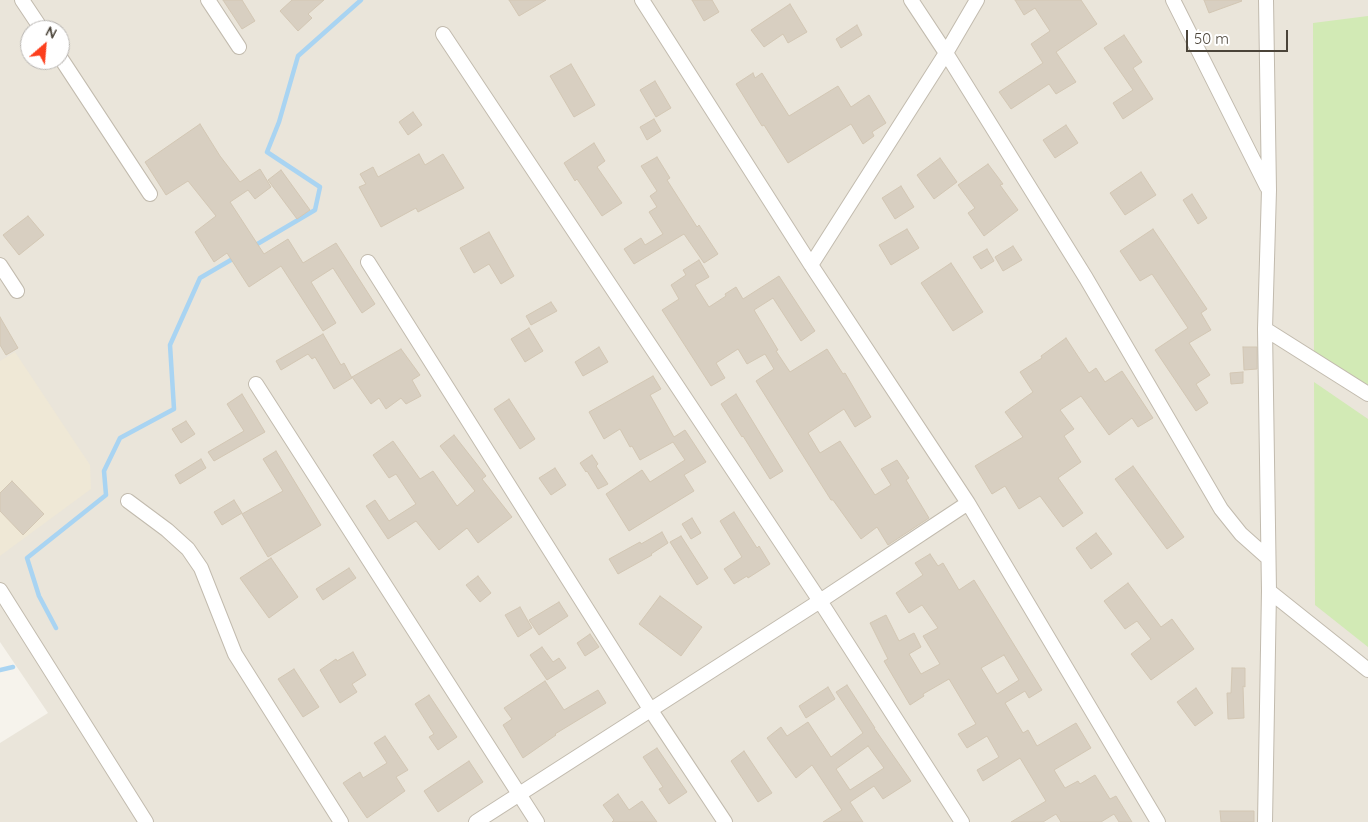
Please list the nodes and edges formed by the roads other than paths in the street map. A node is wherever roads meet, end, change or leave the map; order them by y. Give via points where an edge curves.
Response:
1 (22, 0) edge
2 (208, 0) edge
3 (642, 0) edge
4 (911, 0) edge
5 (977, 0) edge
6 (1173, 0) edge
7 (1266, 0) edge
8 (35, 20) edge
9 (443, 34) dead end
10 (239, 47) dead end
11 (946, 52) junction
12 (68, 70) edge
13 (1269, 190) junction
14 (150, 194) dead end
15 (368, 262) dead end
16 (0, 265) edge
17 (811, 265) junction
18 (17, 291) dead end
19 (1265, 329) junction
20 (256, 384) dead end
21 (1368, 394) edge
22 (128, 501) dead end
23 (968, 503) junction
24 (1268, 558) junction
25 (0, 590) edge
26 (1269, 591) junction
27 (820, 601) junction
28 (1368, 670) edge
29 (650, 709) junction
30 (520, 794) junction
31 (146, 822) edge
32 (341, 822) edge
33 (476, 822) edge
34 (537, 822) edge
35 (725, 822) edge
36 (962, 822) edge
37 (1158, 822) edge
38 (1266, 822) edge

1 - 8 street
2 - 10 street
3 - 17 street
4 - 11 street
5 - 11 street
6 - 13 street
7 - 13 street
9 - 27 street
11 - 17 street
11 - 24 street via 1086,278 1221,509 1241,534
12 - 14 street
13 - 19 street
15 - 29 street
16 - 18 street
17 - 23 street
19 - 21 street
19 - 24 street
20 - 30 street
22 - 32 street via 188,548 201,568 235,654
23 - 27 street
23 - 37 street
24 - 26 street
25 - 31 street
26 - 28 street
26 - 38 street
27 - 29 street
27 - 36 street
29 - 30 street
29 - 35 street
30 - 33 street
30 - 34 street

